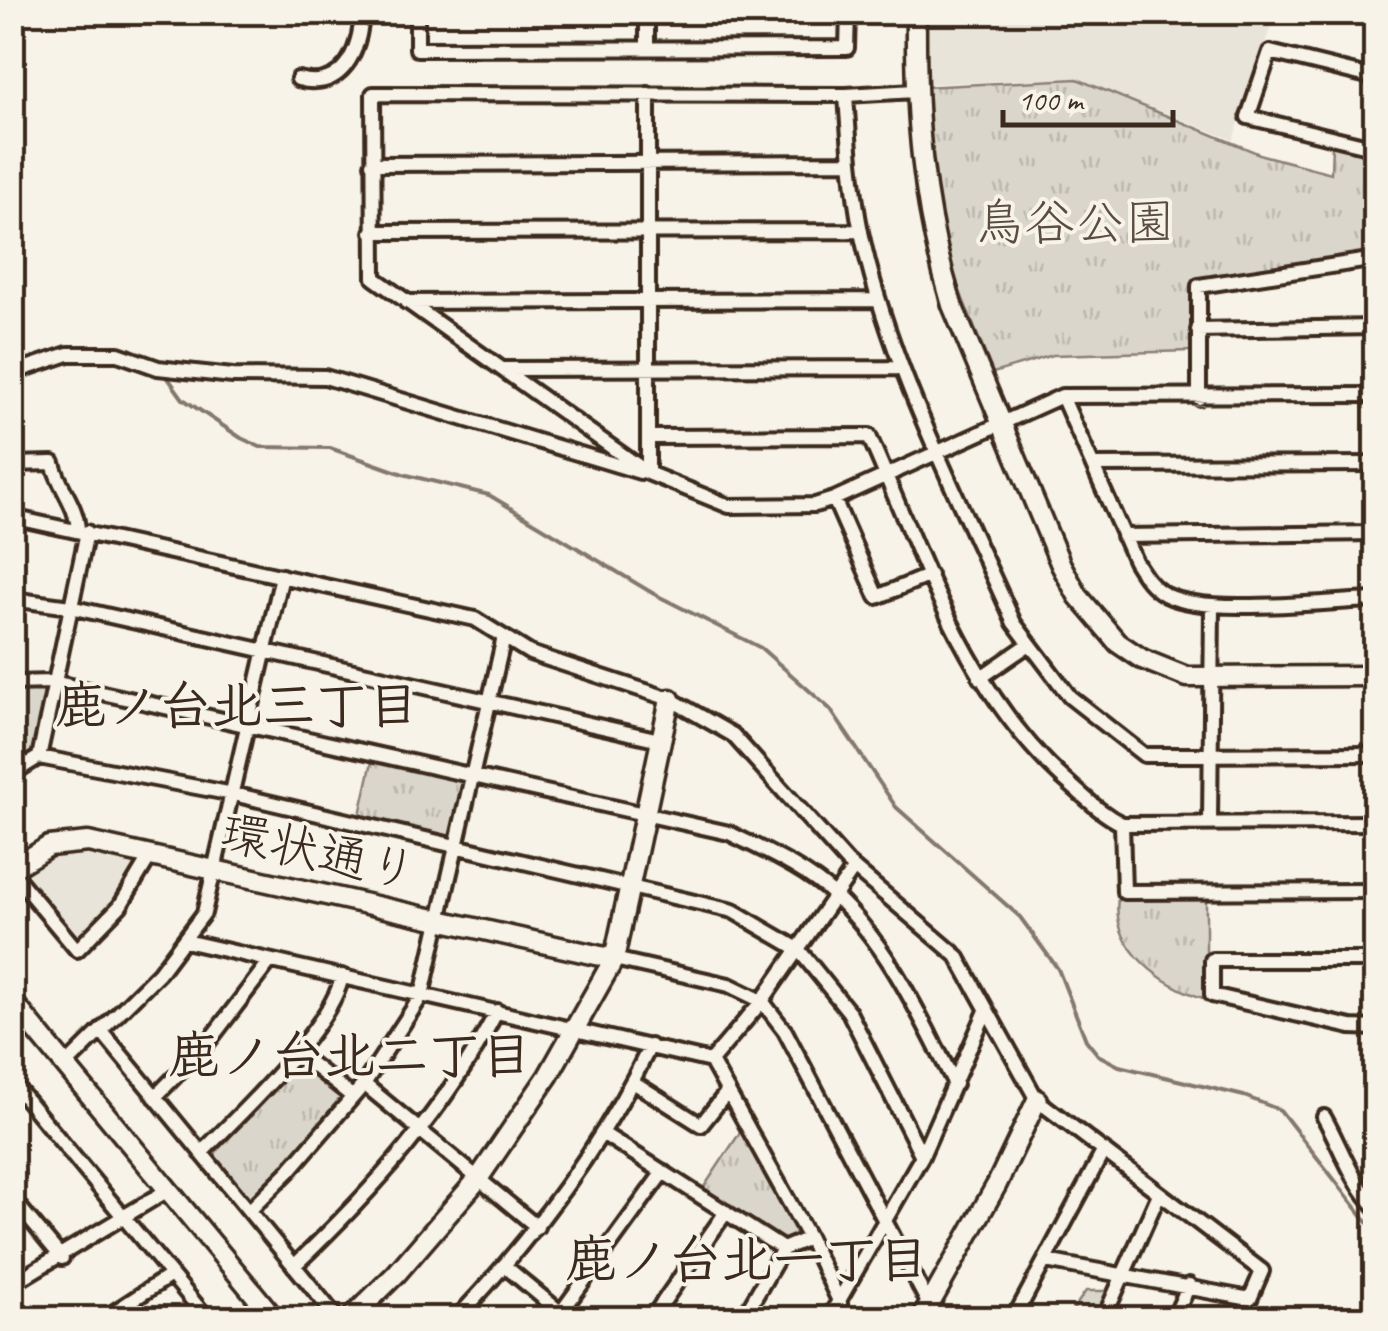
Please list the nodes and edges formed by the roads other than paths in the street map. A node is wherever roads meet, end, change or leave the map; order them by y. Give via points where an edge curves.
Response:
1 (362, 12) edge
2 (417, 12) edge
3 (647, 12) edge
4 (848, 12) edge
5 (916, 12) edge
6 (647, 47) junction
7 (1376, 78) edge
8 (298, 79) dead end
9 (916, 91) junction
10 (648, 94) junction
11 (846, 95) junction
12 (1376, 148) edge
13 (851, 162) junction
14 (648, 163) junction
15 (372, 164) junction
16 (861, 231) junction
17 (372, 232) junction
18 (647, 232) junction
19 (1375, 258) edge
20 (1376, 296) edge
21 (648, 300) junction
22 (879, 300) junction
23 (404, 302) junction
24 (1376, 327) edge
25 (1198, 330) junction
26 (649, 368) junction
27 (902, 368) junction
28 (500, 369) junction
29 (12, 373) edge
30 (1376, 395) edge
31 (1062, 396) junction
32 (1199, 398) junction
33 (1002, 424) junction
34 (649, 437) junction
35 (939, 452) junction
36 (12, 464) edge
37 (1376, 464) edge
38 (1094, 465) junction
39 (648, 473) junction
40 (886, 474) junction
41 (834, 499) junction
42 (12, 517) edge
43 (82, 531) junction
44 (1376, 533) edge
45 (1123, 536) junction
46 (930, 575) junction
47 (282, 576) junction
48 (12, 599) edge
49 (1376, 600) edge
50 (1212, 605) junction
51 (70, 607) junction
52 (504, 637) junction
53 (1028, 645) junction
54 (266, 650) junction
55 (1376, 676) edge
56 (980, 678) junction
57 (1209, 679) junction
58 (54, 682) junction
59 (12, 683) edge
60 (670, 699) junction
61 (488, 702) junction
62 (249, 724) junction
63 (660, 740) junction
64 (1376, 754) edge
65 (1210, 755) junction
66 (39, 757) junction
67 (12, 774) edge
68 (472, 774) junction
69 (233, 794) junction
70 (644, 811) junction
71 (1210, 823) junction
72 (1376, 823) edge
73 (1122, 824) junction
74 (456, 846) junction
75 (150, 856) junction
76 (854, 868) junction
77 (12, 871) edge
78 (216, 872) junction
79 (627, 886) junction
80 (1376, 891) edge
81 (834, 895) junction
82 (439, 919) junction
83 (185, 941) junction
84 (798, 949) junction
85 (614, 959) junction
86 (1376, 960) edge
87 (270, 961) junction
88 (342, 976) junction
89 (422, 995) junction
90 (12, 1001) edge
91 (762, 1001) junction
92 (497, 1011) junction
93 (986, 1011) junction
94 (574, 1028) junction
95 (1376, 1028) edge
96 (103, 1033) junction
97 (650, 1046) junction
98 (296, 1051) junction
99 (711, 1062) junction
100 (66, 1066) junction
101 (12, 1082) edge
102 (633, 1082) junction
103 (364, 1084) junction
104 (954, 1084) junction
105 (728, 1092) junction
106 (353, 1096) junction
107 (155, 1097) junction
108 (1037, 1100) junction
109 (1324, 1117) dead end
110 (420, 1131) junction
111 (602, 1133) junction
112 (1104, 1150) junction
113 (201, 1153) junction
114 (922, 1156) junction
115 (663, 1172) junction
116 (478, 1179) junction
117 (168, 1190) junction
118 (1159, 1194) junction
119 (12, 1198) edge
120 (1376, 1207) edge
121 (249, 1210) junction
122 (726, 1212) junction
123 (125, 1218) junction
124 (886, 1226) junction
125 (537, 1227) junction
126 (809, 1238) junction
127 (784, 1250) junction
128 (62, 1258) junction
129 (1046, 1261) junction
130 (294, 1266) junction
131 (506, 1268) junction
132 (1122, 1273) junction
133 (172, 1275) junction
134 (12, 1284) edge
135 (1189, 1285) junction
136 (840, 1303) junction
137 (929, 1314) edge
138 (562, 1317) edge
139 (105, 1318) edge
140 (207, 1318) edge
141 (274, 1318) edge
142 (338, 1318) edge
143 (351, 1318) edge
144 (457, 1318) edge
145 (652, 1318) edge
146 (743, 1318) edge
147 (829, 1318) edge
148 (1014, 1318) edge
149 (1104, 1318) edge
150 (1174, 1318) edge

1 - 8 street via 361,33 342,74 327,82
2 - 6 street via 417,48
3 - 6 street
4 - 6 street via 847,48
5 - 9 street
7 - 12 street via 1270,52 1248,117
9 - 11 street
9 - 33 street via 917,141 938,258
10 - 11 street
10 - 14 street
10 - 15 street via 372,94
11 - 13 street
13 - 14 street
13 - 16 street
14 - 15 street
14 - 18 street
15 - 17 street
16 - 18 street
16 - 22 street
17 - 18 street
17 - 23 street via 374,278
18 - 21 street
19 - 20 street
19 - 25 street via 1198,286
21 - 22 street
21 - 23 street
21 - 26 street
22 - 27 street
23 - 28 street
24 - 25 street
25 - 32 street
26 - 27 street
26 - 28 street
26 - 34 street
27 - 35 street
28 - 39 street
29 - 39 street via 68,354 118,354 158,368 325,377
30 - 32 street
31 - 32 street
31 - 33 street
31 - 38 street
33 - 35 street
33 - 57 street via 1061,565 1100,625 1142,659
34 - 39 street
34 - 40 street via 869,436
35 - 40 street
35 - 53 street
36 - 43 street via 54,463 58,486
37 - 38 street
38 - 45 street
39 - 41 street via 729,506
40 - 41 street
40 - 46 street
41 - 46 street via 877,597
42 - 43 street
43 - 47 street
43 - 51 street
44 - 45 street
45 - 50 street via 1148,583 1168,596
46 - 56 street
47 - 52 street via 474,619
47 - 54 street
48 - 51 street
49 - 50 street
50 - 57 street
51 - 54 street
51 - 58 street
52 - 60 street via 530,653
52 - 61 street
53 - 56 street
53 - 65 street via 1070,696 1138,752
54 - 61 street
54 - 62 street
55 - 57 street
56 - 73 street via 1057,774
57 - 65 street
58 - 59 street
58 - 62 street
58 - 66 street
60 - 63 street
60 - 76 street via 732,735
61 - 63 street
61 - 68 street
62 - 68 street
62 - 69 street
63 - 70 street
64 - 65 street
65 - 71 street
66 - 67 street
66 - 69 street
68 - 70 street
68 - 74 street
69 - 74 street
69 - 78 street
70 - 79 street
70 - 81 street via 729,833
71 - 72 street
71 - 73 street
73 - 80 street via 1124,892
74 - 79 street
74 - 82 street
75 - 77 street, 環状通り via 68,842 30,855
75 - 77 street via 120,906 77,950
75 - 78 street, 環状通り
76 - 81 street
76 - 93 street via 957,956
78 - 82 street, 環状通り
78 - 83 street via 204,913
79 - 84 street via 733,911
79 - 85 street
81 - 84 street
81 - 104 street via 886,955
82 - 85 street, 環状通り
82 - 89 street
83 - 87 street
83 - 96 street
84 - 91 street
84 - 114 street via 849,1012
85 - 91 street via 729,985
85 - 94 street
86 - 95 street via 1212,960 1212,995 1350,1028
87 - 88 street
87 - 107 street via 217,1032
88 - 89 street
88 - 98 street via 339,992
89 - 92 street
89 - 103 street
90 - 100 street
91 - 99 street
91 - 124 street via 786,1031
92 - 94 street
92 - 110 street
93 - 104 street
93 - 108 street
94 - 97 street
94 - 116 street
96 - 100 street
96 - 107 street
97 - 99 street
97 - 102 street
98 - 106 street
98 - 113 street
99 - 105 street
100 - 117 street
101 - 123 street
102 - 105 street via 701,1125
102 - 111 street
103 - 106 street
103 - 110 street
104 - 114 street
105 - 126 street
106 - 121 street
107 - 113 street
108 - 112 street
108 - 137 street
109 - 120 street via 1356,1184
110 - 116 street
110 - 130 street via 360,1203
111 - 115 street
111 - 125 street
112 - 118 street
112 - 129 street
113 - 121 street
114 - 124 street
115 - 122 street
115 - 138 street
116 - 125 street
116 - 143 street
117 - 123 street
117 - 141 street
118 - 132 street
118 - 135 street via 1262,1271 1250,1299
119 - 128 street
121 - 130 street
122 - 127 street
122 - 145 street
123 - 128 street
123 - 133 street
124 - 136 street
124 - 137 street
125 - 131 street
126 - 127 street
126 - 136 street
127 - 146 street
128 - 134 street
129 - 132 street
129 - 148 street
130 - 142 street
131 - 138 street
131 - 144 street
132 - 135 street
132 - 149 street
133 - 139 street
133 - 140 street
135 - 150 street
136 - 147 street

